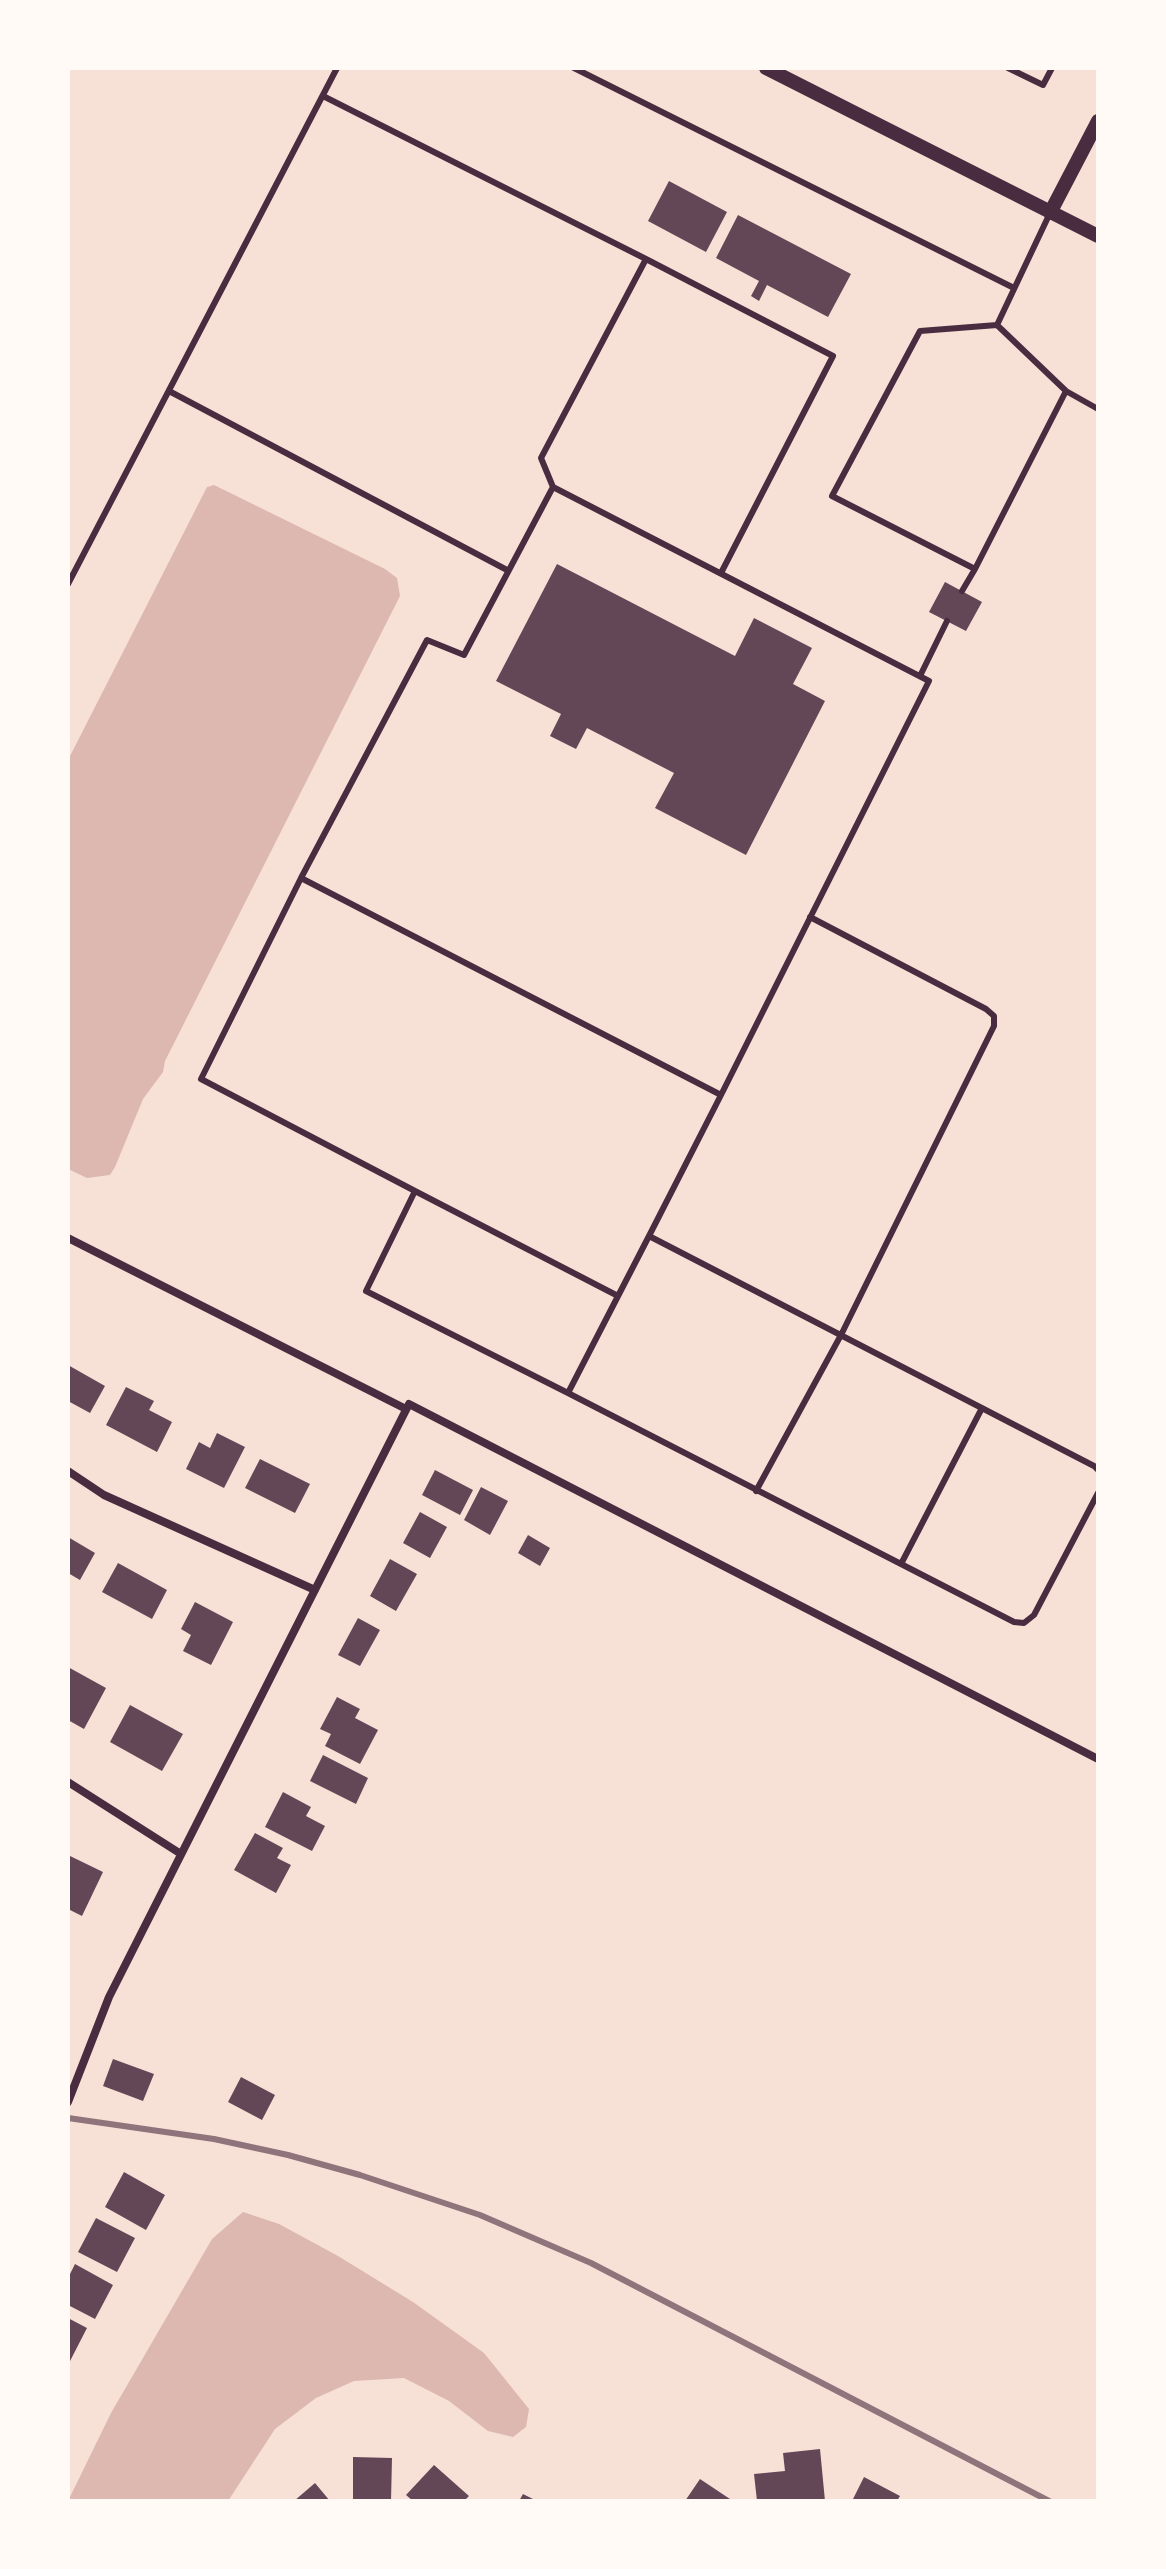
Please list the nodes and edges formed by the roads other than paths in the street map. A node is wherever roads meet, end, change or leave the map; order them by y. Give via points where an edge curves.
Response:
1 (337, 68) edge
2 (574, 68) edge
3 (766, 68) edge
4 (1008, 68) edge
5 (1052, 68) edge
6 (323, 96) junction
7 (1098, 121) edge
8 (1050, 213) junction
9 (1098, 236) edge
10 (646, 259) junction
11 (1014, 288) junction
12 (997, 325) junction
13 (169, 391) junction
14 (1066, 391) junction
15 (1098, 409) edge
16 (553, 487) junction
17 (975, 569) junction
18 (507, 570) junction
19 (721, 573) junction
20 (68, 584) edge
21 (962, 591) dead end
22 (947, 621) dead end
23 (920, 676) junction
24 (301, 878) junction
25 (810, 917) junction
26 (721, 1095) junction
27 (415, 1191) junction
28 (649, 1236) junction
29 (68, 1238) edge
30 (618, 1296) junction
31 (841, 1335) junction
32 (568, 1393) junction
33 (408, 1407) junction
34 (982, 1408) junction
35 (1098, 1470) edge
36 (68, 1471) edge
37 (756, 1491) junction
38 (1098, 1493) edge
39 (901, 1564) junction
40 (315, 1590) junction
41 (1098, 1759) edge
42 (68, 1782) edge
43 (181, 1854) junction
44 (68, 2102) edge

1 - 6 lane
2 - 11 lane
3 - 8 street
4 - 5 lane via 1043,85
6 - 10 lane
6 - 13 lane
7 - 8 street
8 - 9 street
8 - 11 lane
10 - 16 lane via 541,458
10 - 19 lane via 833,356
11 - 12 lane
12 - 14 lane
12 - 17 lane via 920,331 832,496
13 - 18 lane
13 - 20 lane
14 - 15 lane
14 - 17 lane
16 - 18 lane
16 - 19 lane
17 - 21 lane
18 - 24 lane via 464,655 427,640
19 - 23 lane
22 - 23 lane
23 - 25 lane via 929,681
24 - 26 lane
24 - 27 lane via 201,1079
25 - 26 lane
25 - 31 lane via 994,1016 994,1026
26 - 28 lane
27 - 30 lane
27 - 32 lane via 366,1291
28 - 30 lane
28 - 31 lane
29 - 33 street
30 - 32 lane
31 - 34 lane
31 - 37 lane
32 - 37 lane
33 - 40 street
33 - 41 street
34 - 35 lane
34 - 39 lane
36 - 40 street via 104,1495
37 - 39 lane
38 - 39 lane via 1034,1615 1024,1623
40 - 43 street
42 - 43 street
43 - 44 street via 109,1997

